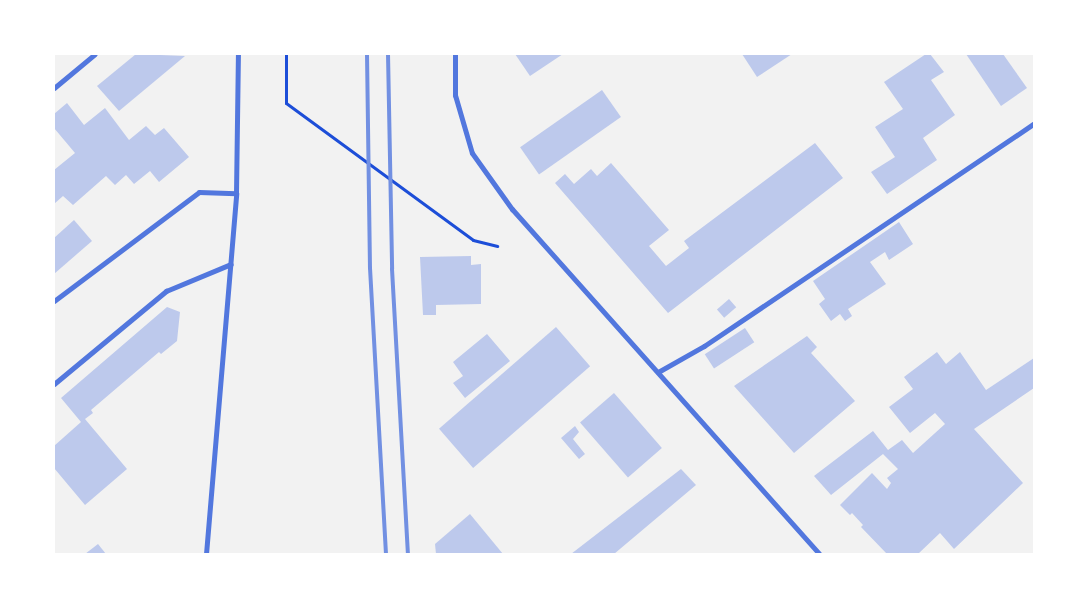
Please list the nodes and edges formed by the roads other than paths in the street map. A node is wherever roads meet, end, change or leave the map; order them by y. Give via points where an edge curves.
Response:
1 (95, 54) edge
2 (238, 54) edge
3 (455, 54) edge
4 (54, 88) edge
5 (1034, 123) edge
6 (236, 193) junction
7 (231, 264) junction
8 (54, 302) edge
9 (658, 372) junction
10 (54, 384) edge
11 (206, 554) edge
12 (819, 554) edge

1 - 4 street
2 - 6 street
3 - 9 street via 454,95 472,152 512,209
5 - 9 street via 704,346
6 - 7 street
6 - 8 street via 198,192
7 - 10 street via 166,292
7 - 11 street
9 - 12 street

